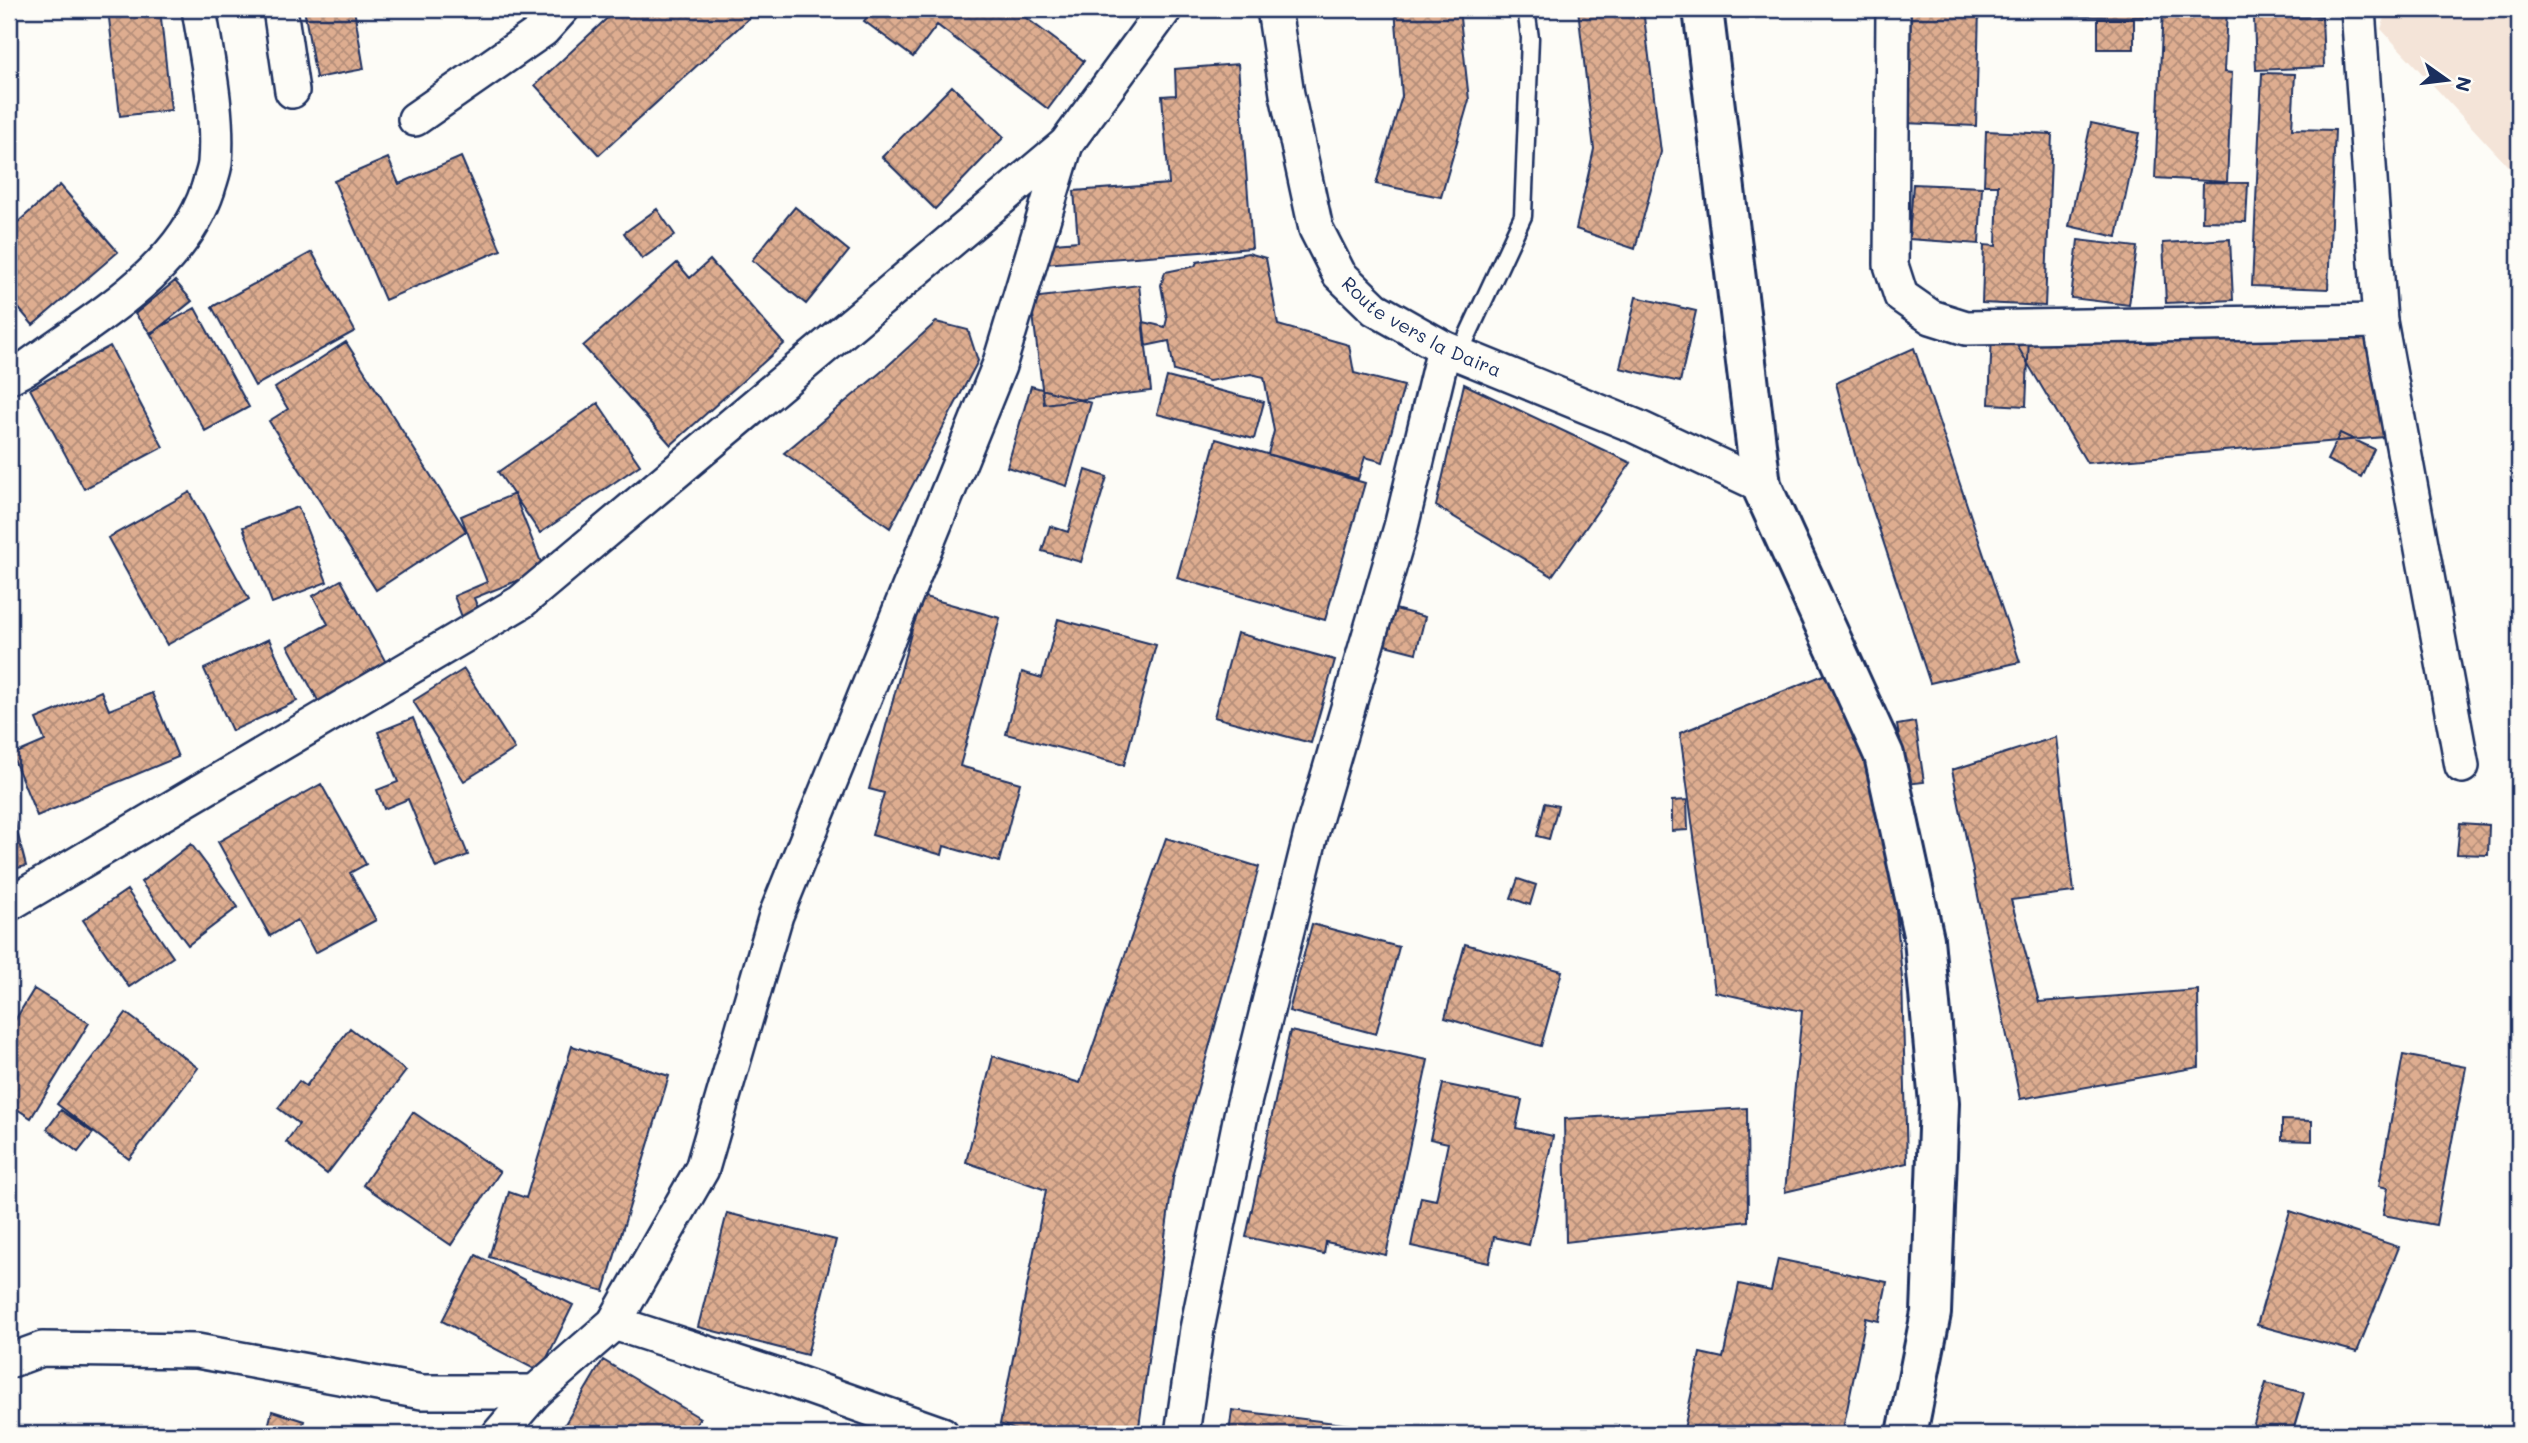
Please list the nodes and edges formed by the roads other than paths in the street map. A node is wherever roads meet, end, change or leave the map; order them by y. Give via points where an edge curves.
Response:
1 (199, 9) edge
2 (280, 9) edge
3 (1166, 9) edge
4 (1273, 9) edge
5 (1526, 9) edge
6 (1703, 9) edge
7 (1893, 9) edge
8 (2358, 9) edge
9 (550, 16) edge
10 (292, 91) dead end
11 (415, 119) dead end
12 (1066, 144) junction
13 (2380, 321) junction
14 (1452, 351) junction
15 (9, 377) edge
16 (1761, 485) junction
17 (2462, 766) dead end
18 (9, 904) edge
19 (614, 1323) junction
20 (9, 1361) edge
21 (535, 1392) junction
22 (499, 1434) edge
23 (942, 1434) edge
24 (1182, 1434) edge
25 (1907, 1434) edge

1 - 15 street via 216,124 215,166 203,205 184,238 142,283
2 - 10 street
3 - 12 street
4 - 14 street, Route vers la Daira via 1316,229 1339,274 1375,309
5 - 14 lane via 1530,37 1523,216
6 - 16 street
7 - 13 street via 1891,265 1901,296 1931,317 1966,328
8 - 13 street
9 - 11 street
12 - 18 street via 521,602
12 - 19 street via 999,366 776,915 702,1168
13 - 17 street
14 - 16 street, Route vers la Daira via 1635,426
14 - 24 street via 1311,834 1241,1115 1197,1329
16 - 25 street via 1884,755 1924,939 1939,1103 1931,1313
19 - 21 street
19 - 23 street
20 - 21 street via 42,1349 197,1351 422,1392
21 - 22 street

